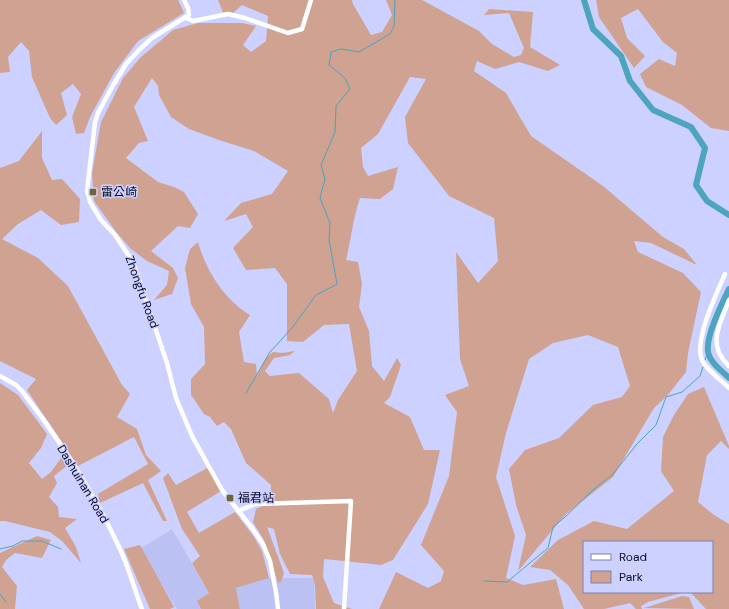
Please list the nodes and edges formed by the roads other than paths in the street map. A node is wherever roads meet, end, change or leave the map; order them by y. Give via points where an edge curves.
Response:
1 (184, 0) edge
2 (311, 0) edge
3 (186, 18) junction
4 (727, 274) edge
5 (729, 300) edge
6 (729, 366) edge
7 (0, 376) edge
8 (729, 388) edge
9 (238, 511) junction
10 (142, 609) edge
11 (278, 609) edge
12 (344, 609) edge

1 - 3 street via 189,12
2 - 3 street via 302,29 288,33 228,14 193,21
3 - 9 street, Zhongfu Road via 152,38 140,49 126,64 112,87 95,122 87,190 90,202 101,220 115,235 133,262 176,398 192,436 222,490
4 - 8 street via 704,329 700,353 707,367
5 - 6 street via 716,342 721,359
7 - 10 street, Dashuinan Road via 22,391 62,446 121,551
9 - 11 street, Zhongfu Road via 263,544 270,562
9 - 12 street via 255,504 351,501

